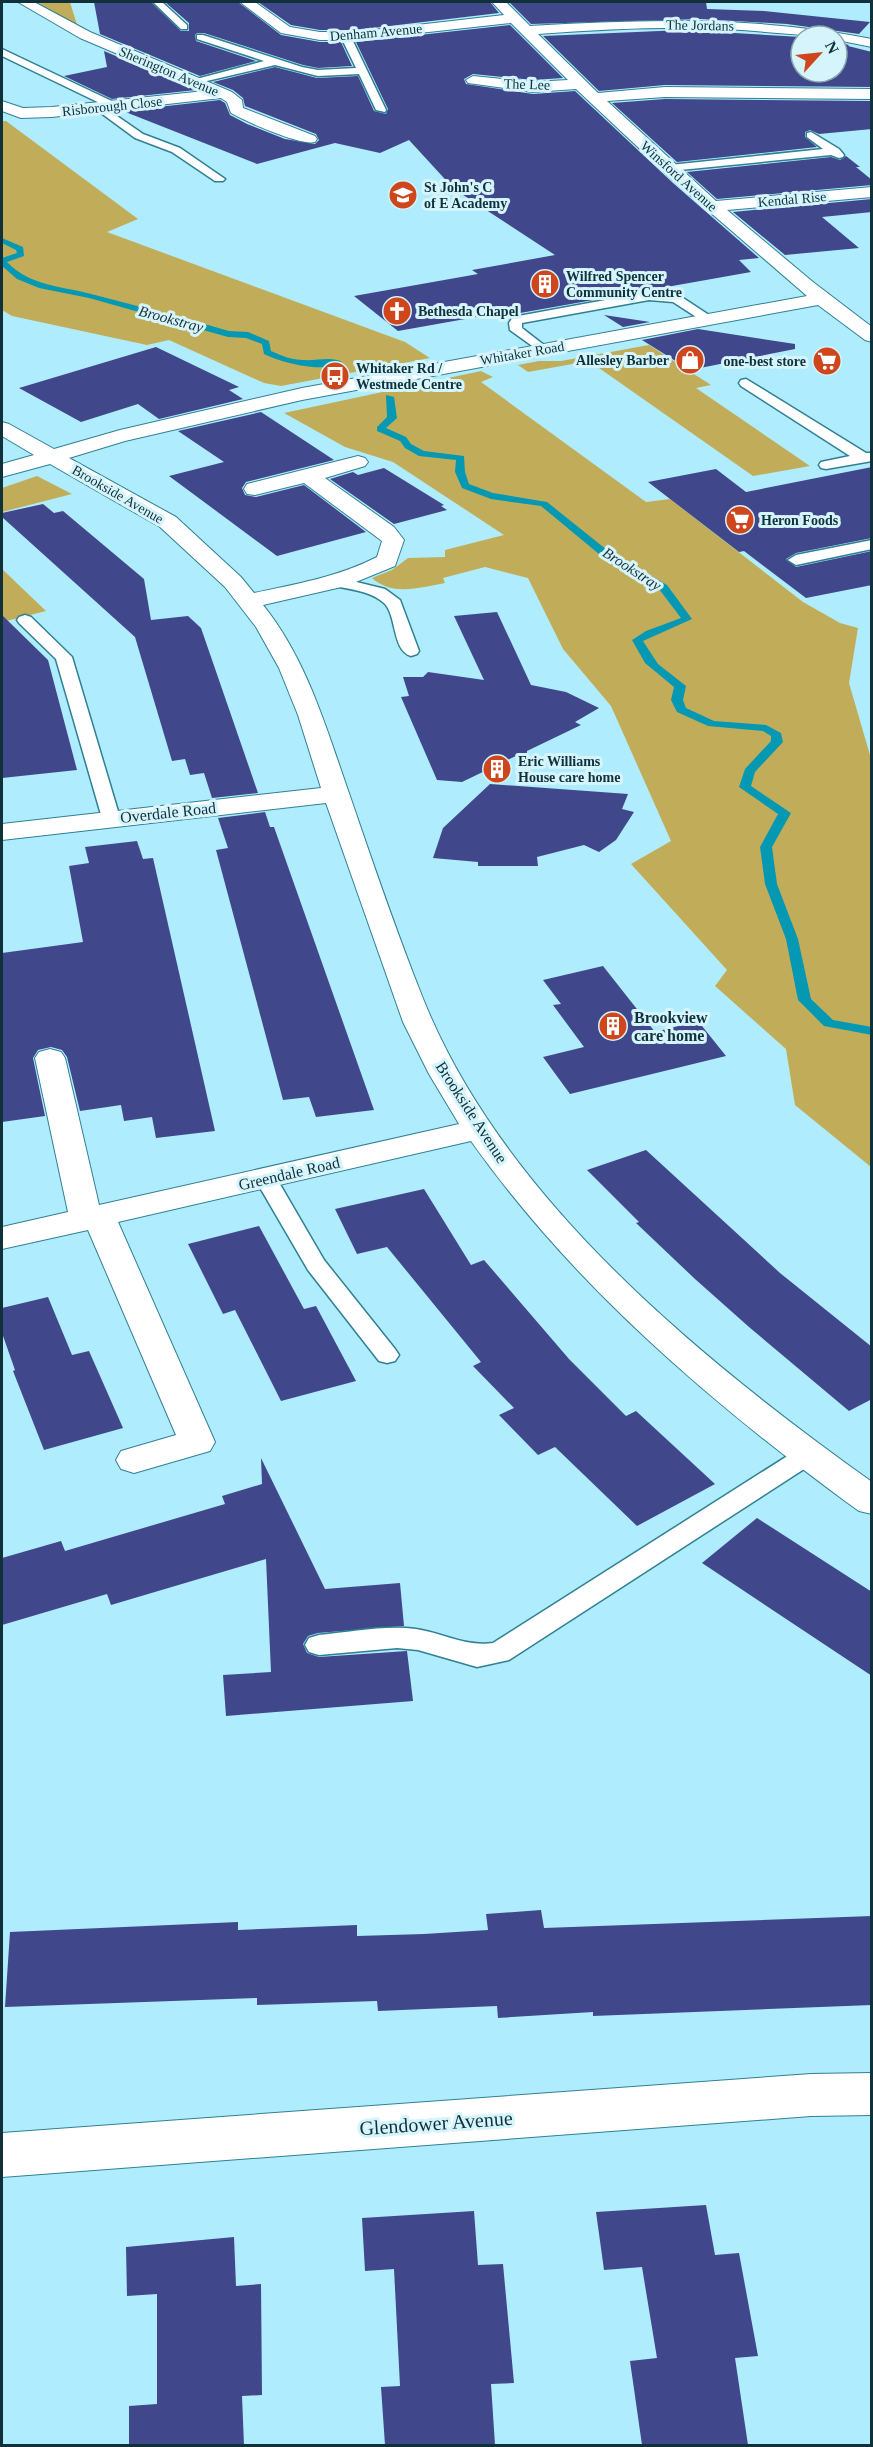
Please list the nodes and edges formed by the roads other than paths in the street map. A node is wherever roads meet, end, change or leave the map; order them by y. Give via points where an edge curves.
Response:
1 (25, 2) edge
2 (157, 2) edge
3 (248, 2) edge
4 (499, 2) edge
5 (515, 18) junction
6 (184, 27) dead end
7 (528, 30) junction
8 (200, 37) dead end
9 (346, 37) junction
10 (872, 43) edge
11 (2, 52) edge
12 (274, 62) junction
13 (362, 71) junction
14 (473, 80) dead end
15 (194, 81) junction
16 (580, 84) junction
17 (223, 93) junction
18 (872, 94) edge
19 (594, 98) junction
20 (108, 107) junction
21 (4, 110) edge
22 (381, 110) dead end
23 (292, 133) junction
24 (811, 135) dead end
25 (272, 139) dead end
26 (309, 139) dead end
27 (670, 168) junction
28 (219, 179) dead end
29 (872, 192) edge
30 (712, 206) junction
31 (820, 298) junction
32 (709, 319) junction
33 (872, 336) edge
34 (543, 349) junction
35 (746, 383) dead end
36 (2, 428) edge
37 (51, 456) junction
38 (867, 458) edge
39 (358, 462) dead end
40 (826, 465) dead end
41 (2, 471) edge
42 (308, 476) junction
43 (255, 489) dead end
44 (872, 544) edge
45 (796, 560) dead end
46 (332, 581) junction
47 (248, 601) junction
48 (25, 620) dead end
49 (411, 651) dead end
50 (336, 794) junction
51 (111, 818) junction
52 (2, 832) edge
53 (50, 1058) dead end
54 (479, 1129) junction
55 (266, 1179) junction
56 (92, 1218) junction
57 (2, 1239) edge
58 (387, 1354) dead end
59 (809, 1454) junction
60 (134, 1460) dead end
61 (872, 1501) edge
62 (319, 1645) dead end
63 (872, 2094) edge
64 (2, 2155) edge

1 - 15 street, Sherington Avenue via 74,30
2 - 6 lane
3 - 9 street, Denham Avenue via 286,30
4 - 5 street, Winsford Avenue
5 - 7 street, Winsford Avenue
5 - 9 street, Denham Avenue
7 - 10 street, The Jordans via 731,25 816,31
7 - 16 street, Winsford Avenue
8 - 12 lane
9 - 13 lane
11 - 20 lane
12 - 13 lane via 318,73
12 - 15 lane
13 - 22 lane
14 - 16 street, The Lee via 533,87
15 - 17 street, Sherington Avenue
16 - 19 street, Winsford Avenue
17 - 20 street, Risborough Close
17 - 23 street, Sherington Avenue via 234,100 241,113
18 - 19 street via 665,92
19 - 27 street, Winsford Avenue
20 - 21 street, Risborough Close via 33,113
20 - 28 lane via 139,136 176,150
23 - 25 street
23 - 26 street, Sherington Avenue
24 - 27 lane via 839,154
27 - 30 street, Winsford Avenue
29 - 30 street, Kendal Rise
30 - 31 street, Winsford Avenue
31 - 32 street, Whitaker Road
31 - 33 street, Winsford Avenue
32 - 34 street, Whitaker Road
32 - 34 lane via 676,299 649,296 518,320 516,330
34 - 37 street, Whitaker Road via 185,420
35 - 38 lane
36 - 37 street, Brookside Avenue
37 - 41 street, Whitaker Road
37 - 47 street, Brookside Avenue via 168,522
38 - 40 lane
39 - 42 street
42 - 43 street
42 - 46 street via 393,540 387,561
44 - 45 lane
46 - 47 street
46 - 49 lane via 379,592 393,603
47 - 50 street, Brookside Avenue via 267,625 291,668
48 - 51 lane via 64,657
50 - 51 street, Overdale Road
50 - 54 street, Brookside Avenue via 410,1007 443,1073
51 - 52 street, Overdale Road
53 - 56 street
54 - 55 street, Greendale Road
54 - 59 street, Brookside Avenue via 531,1198 611,1288 707,1374
55 - 56 street, Greendale Road
55 - 58 lane via 304,1248
56 - 57 street, Greendale Road
56 - 60 street via 197,1442
59 - 61 street, Brookside Avenue
59 - 62 lane via 499,1653 477,1656 397,1638
63 - 64 street, Glendower Avenue via 811,2095

